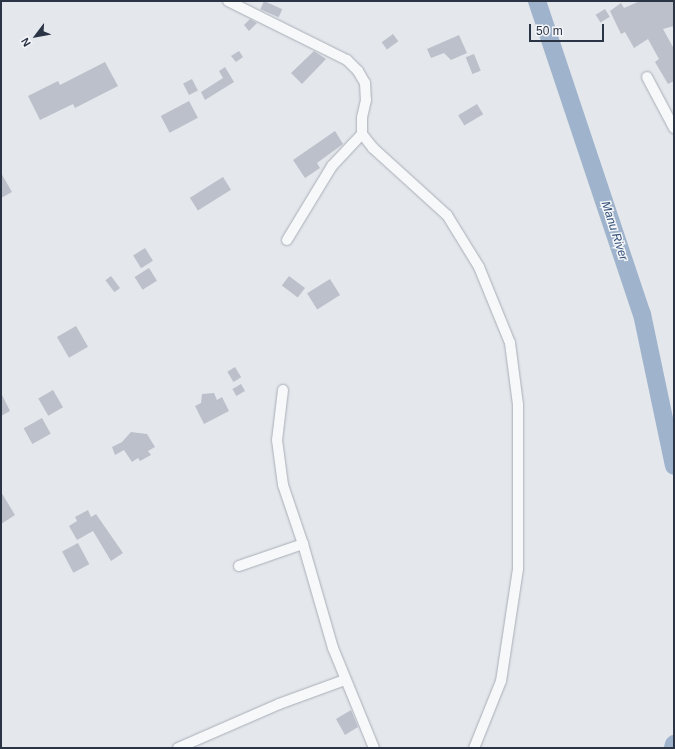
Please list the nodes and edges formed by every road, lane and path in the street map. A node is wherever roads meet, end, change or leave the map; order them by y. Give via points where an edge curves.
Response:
1 (228, 1) edge
2 (647, 78) dead end
3 (674, 128) edge
4 (362, 134) junction
5 (287, 240) dead end
6 (283, 390) dead end
7 (303, 544) junction
8 (238, 566) dead end
9 (345, 680) junction
10 (178, 748) edge
11 (374, 748) edge
12 (474, 748) edge

1 - 4 street via 353,65 365,83
2 - 3 street
4 - 5 street via 332,166
4 - 12 street via 373,148 447,215 479,267 510,343 518,404 518,569 501,681
6 - 7 street via 277,440 282,485
7 - 8 street
7 - 9 street
9 - 10 street via 279,704
9 - 11 street

